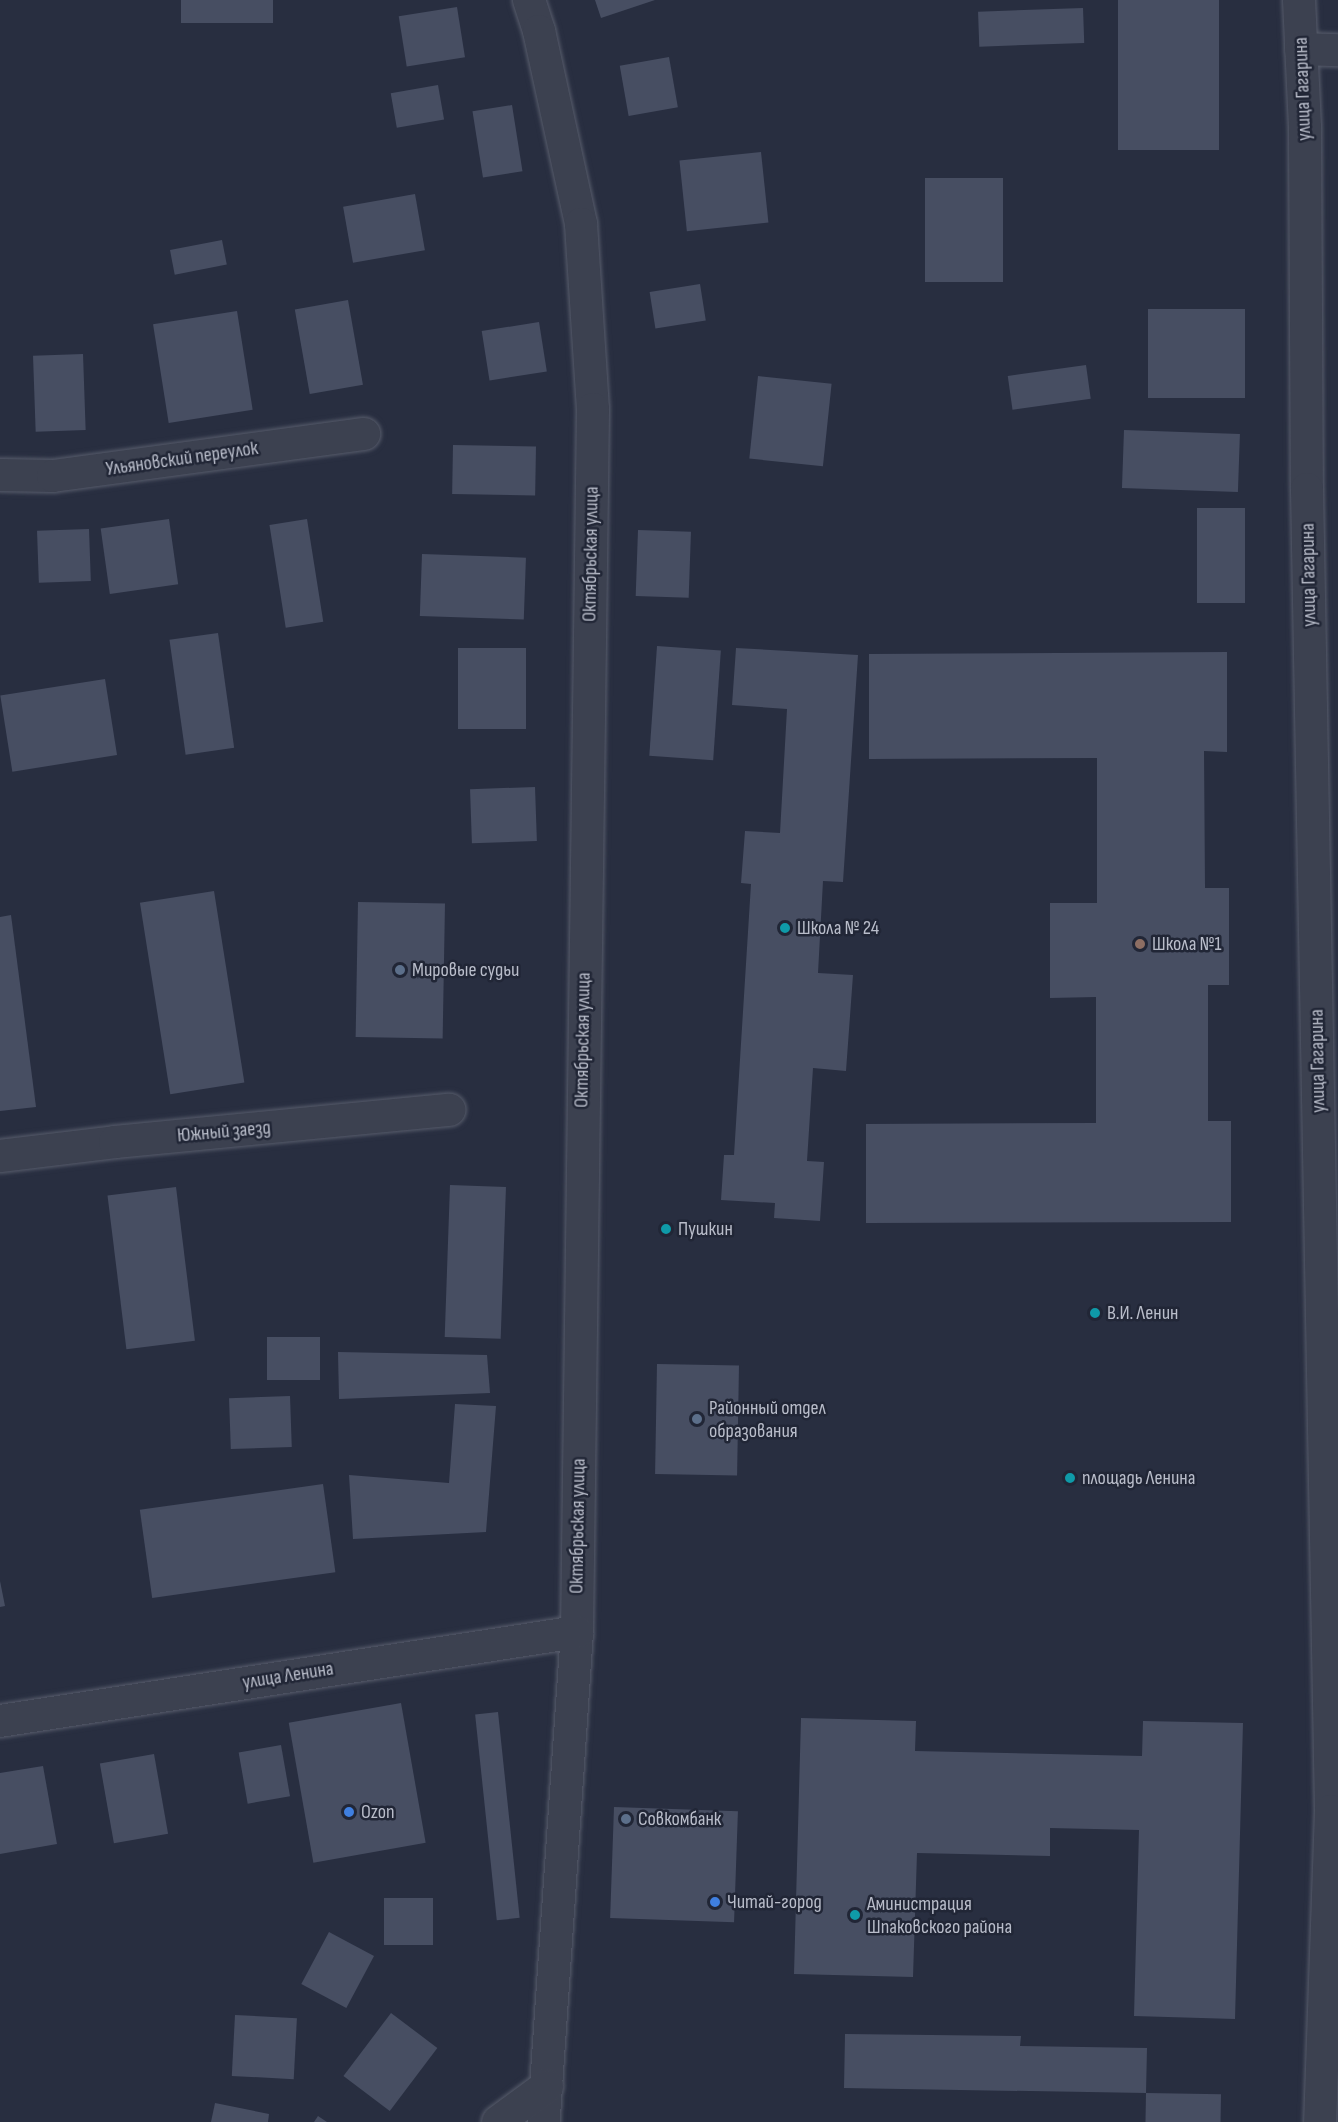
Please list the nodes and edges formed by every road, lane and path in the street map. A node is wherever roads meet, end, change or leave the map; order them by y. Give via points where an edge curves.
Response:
1 (529, 0) edge
2 (1299, 0) edge
3 (1301, 50) junction
4 (1338, 50) edge
5 (364, 434) dead end
6 (0, 475) edge
7 (449, 1110) dead end
8 (0, 1156) edge
9 (577, 1632) junction
10 (0, 1721) edge
11 (547, 2086) junction
12 (498, 2122) edge
13 (544, 2122) edge
14 (1320, 2122) edge

1 - 9 street, Октябрьская улица via 581,224 593,409
2 - 3 street, улица Гагарина
3 - 4 street
3 - 14 street, улица Гагарина via 1332,1811
5 - 6 street, Ульяновский переулок via 53,476
7 - 8 street, Южный заезд
9 - 10 street, улица Ленина
9 - 11 street, Октябрьская улица
11 - 12 street
11 - 13 street, Октябрьская улица

